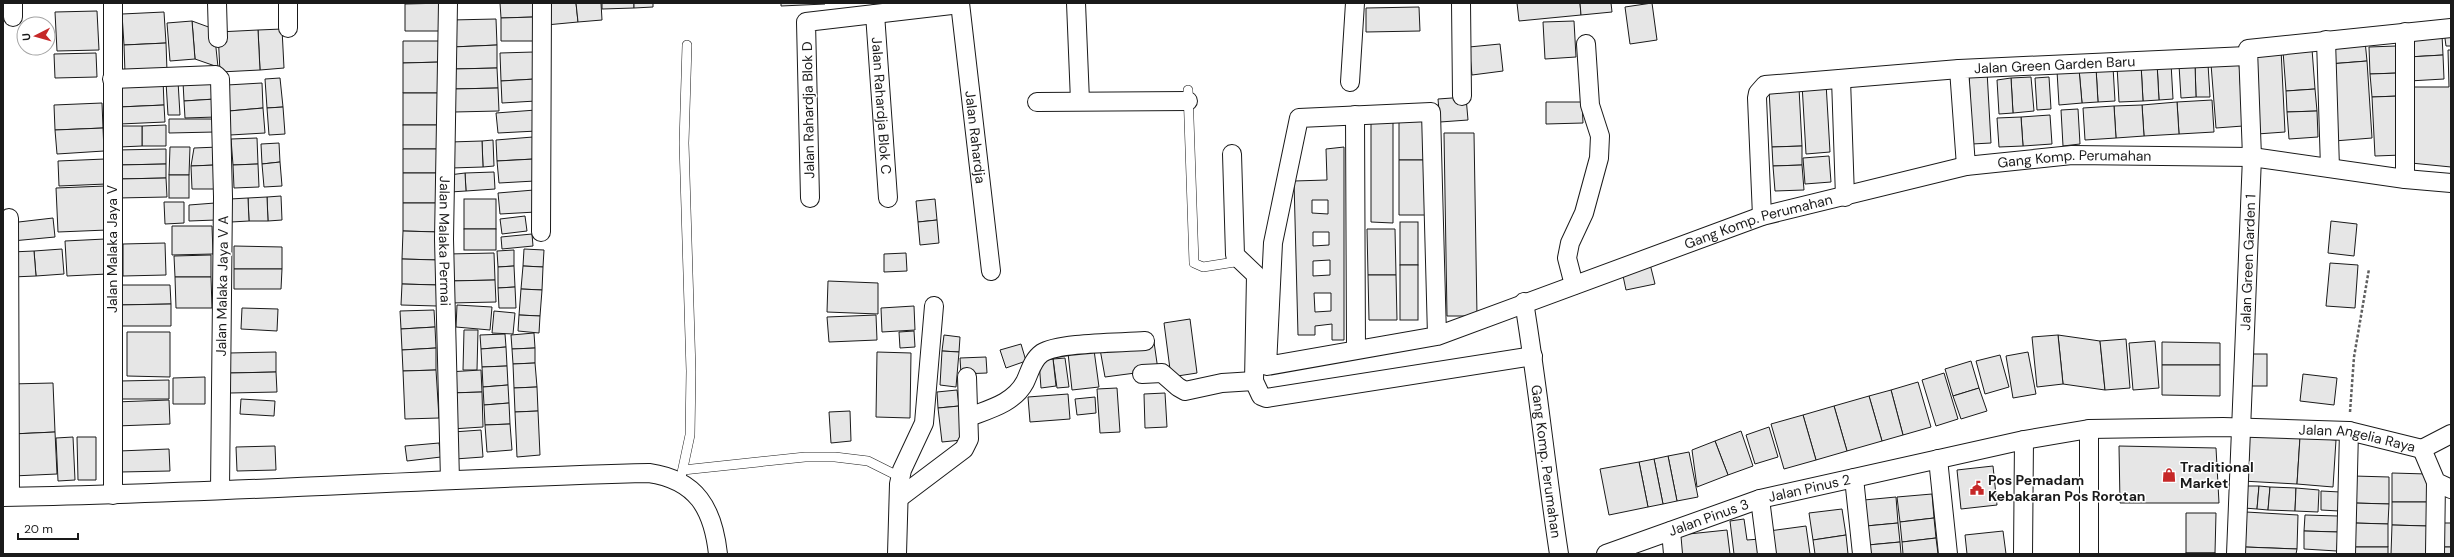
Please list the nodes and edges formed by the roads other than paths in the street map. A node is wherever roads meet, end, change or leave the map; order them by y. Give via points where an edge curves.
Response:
1 (113, 3) edge
2 (217, 3) edge
3 (288, 3) edge
4 (448, 3) edge
5 (542, 3) edge
6 (1076, 3) edge
7 (1355, 3) edge
8 (1461, 3) edge
9 (960, 4) edge
10 (875, 14) junction
11 (288, 28) dead end
12 (2451, 28) edge
13 (2405, 32) junction
14 (218, 38) dead end
15 (2326, 40) junction
16 (1586, 44) dead end
17 (687, 45) dead end
18 (2247, 56) junction
19 (1959, 69) junction
20 (112, 79) junction
21 (1841, 79) junction
22 (1350, 82) dead end
23 (1188, 95) joint
24 (1462, 96) dead end
25 (1080, 101) junction
26 (1037, 102) dead end
27 (1355, 115) junction
28 (1232, 154) dead end
29 (2252, 157) junction
30 (1966, 166) junction
31 (2330, 168) junction
32 (2405, 179) junction
33 (2451, 183) edge
34 (1844, 197) junction
35 (810, 198) dead end
36 (888, 198) dead end
37 (1762, 216) junction
38 (9, 218) dead end
39 (541, 232) dead end
40 (1241, 262) junction
41 (991, 271) dead end
42 (1574, 285) junction
43 (1524, 302) junction
44 (934, 306) dead end
45 (1437, 336) junction
46 (1145, 341) dead end
47 (1356, 349) junction
48 (1533, 356) junction
49 (1142, 374) dead end
50 (967, 377) dead end
51 (1254, 381) junction
52 (969, 417) junction
53 (2231, 427) junction
54 (2089, 429) junction
55 (2348, 431) junction
56 (2451, 434) edge
57 (2024, 440) junction
58 (2422, 449) junction
59 (1938, 459) junction
60 (900, 477) junction
61 (1854, 478) junction
62 (450, 480) junction
63 (684, 481) junction
64 (2444, 486) edge
65 (220, 490) junction
66 (113, 495) junction
67 (6, 496) edge
68 (899, 498) junction
69 (1760, 499) junction
70 (1671, 531) junction
71 (718, 554) edge
72 (897, 554) edge
73 (1560, 554) edge
74 (1606, 554) edge
75 (1673, 554) edge
76 (1767, 554) edge
77 (1862, 554) edge
78 (1948, 554) edge
79 (2022, 554) edge
80 (2089, 554) edge
81 (2236, 554) edge
82 (2346, 554) edge
83 (2435, 554) edge

1 - 20 street, Jalan Malaka Jaya V
2 - 14 street
3 - 11 street
4 - 62 street, Jalan Malaka Permai via 444,239
5 - 39 street
6 - 25 street
7 - 22 street
8 - 24 street
9 - 10 street
9 - 41 street, Jalan Rahardja
10 - 35 street, Jalan Rahardja Blok D via 806,22
10 - 36 street, Jalan Rahardja Blok C
12 - 13 street
13 - 15 street
13 - 32 street
15 - 18 street via 2251,48
15 - 31 street
16 - 42 street via 1590,104 1600,136 1599,158 1584,213 1570,243 1567,258
17 - 63 lane via 684,143 691,371 690,435
18 - 19 street, Jalan Green Garden Baru
18 - 29 street, Jalan Green Garden 1
19 - 21 street
19 - 30 street, Jalan Green Garden Baru
20 - 65 street, Jalan Malaka Jaya V A via 216,75 221,82 223,197
20 - 66 street, Jalan Malaka Jaya V
21 - 34 street
21 - 37 street via 1764,86 1758,93
23 - 25 street
23 - 40 lane via 1194,263 1203,267
25 - 26 street
27 - 45 street via 1431,112
27 - 47 street
27 - 47 street via 1302,117 1298,120 1273,243 1266,365
28 - 40 street via 1234,252
29 - 30 street, Gang Komp. Perumahan via 2072,155
29 - 31 street, Gang Komp. Perumahan
29 - 53 street, Jalan Green Garden 1
30 - 34 street, Gang Komp. Perumahan
31 - 32 street, Gang Komp. Perumahan
32 - 33 street, Gang Komp. Perumahan
34 - 37 street, Gang Komp. Perumahan
37 - 42 street, Gang Komp. Perumahan
38 - 67 street
40 - 51 street via 1256,275
42 - 43 street, Gang Komp. Perumahan
43 - 45 street
43 - 48 street, Gang Komp. Perumahan
44 - 60 street via 924,423
45 - 47 street
46 - 52 street via 1047,350 1037,357 1025,382 1014,397
48 - 51 street via 1266,398 1259,394
48 - 73 street, Gang Komp. Perumahan via 1546,472
49 - 51 street via 1162,373 1185,391 1222,383
50 - 52 street
52 - 68 street via 969,439 964,449
53 - 54 street
53 - 55 street, Jalan Angelia Raya
53 - 81 street, Jalan Green Garden 1
54 - 57 street
54 - 80 street
55 - 58 street, Jalan Angelia Raya
55 - 82 street
56 - 58 street
57 - 59 street
57 - 79 street
58 - 64 street, Jalan Angelia Raya
59 - 61 street
59 - 78 street
60 - 63 lane via 868,461 835,457 805,458
60 - 68 street
61 - 69 street, Jalan Pinus 2
61 - 77 street, Jalan Pinus 2
62 - 63 street via 649,474
62 - 65 street
63 - 71 street via 703,503 711,518
64 - 83 street
65 - 66 street
66 - 67 street
68 - 72 street
69 - 70 street, Jalan Pinus 3
69 - 76 street, Jalan Pinus 3
70 - 74 street, Jalan Pinus 3
70 - 75 street

